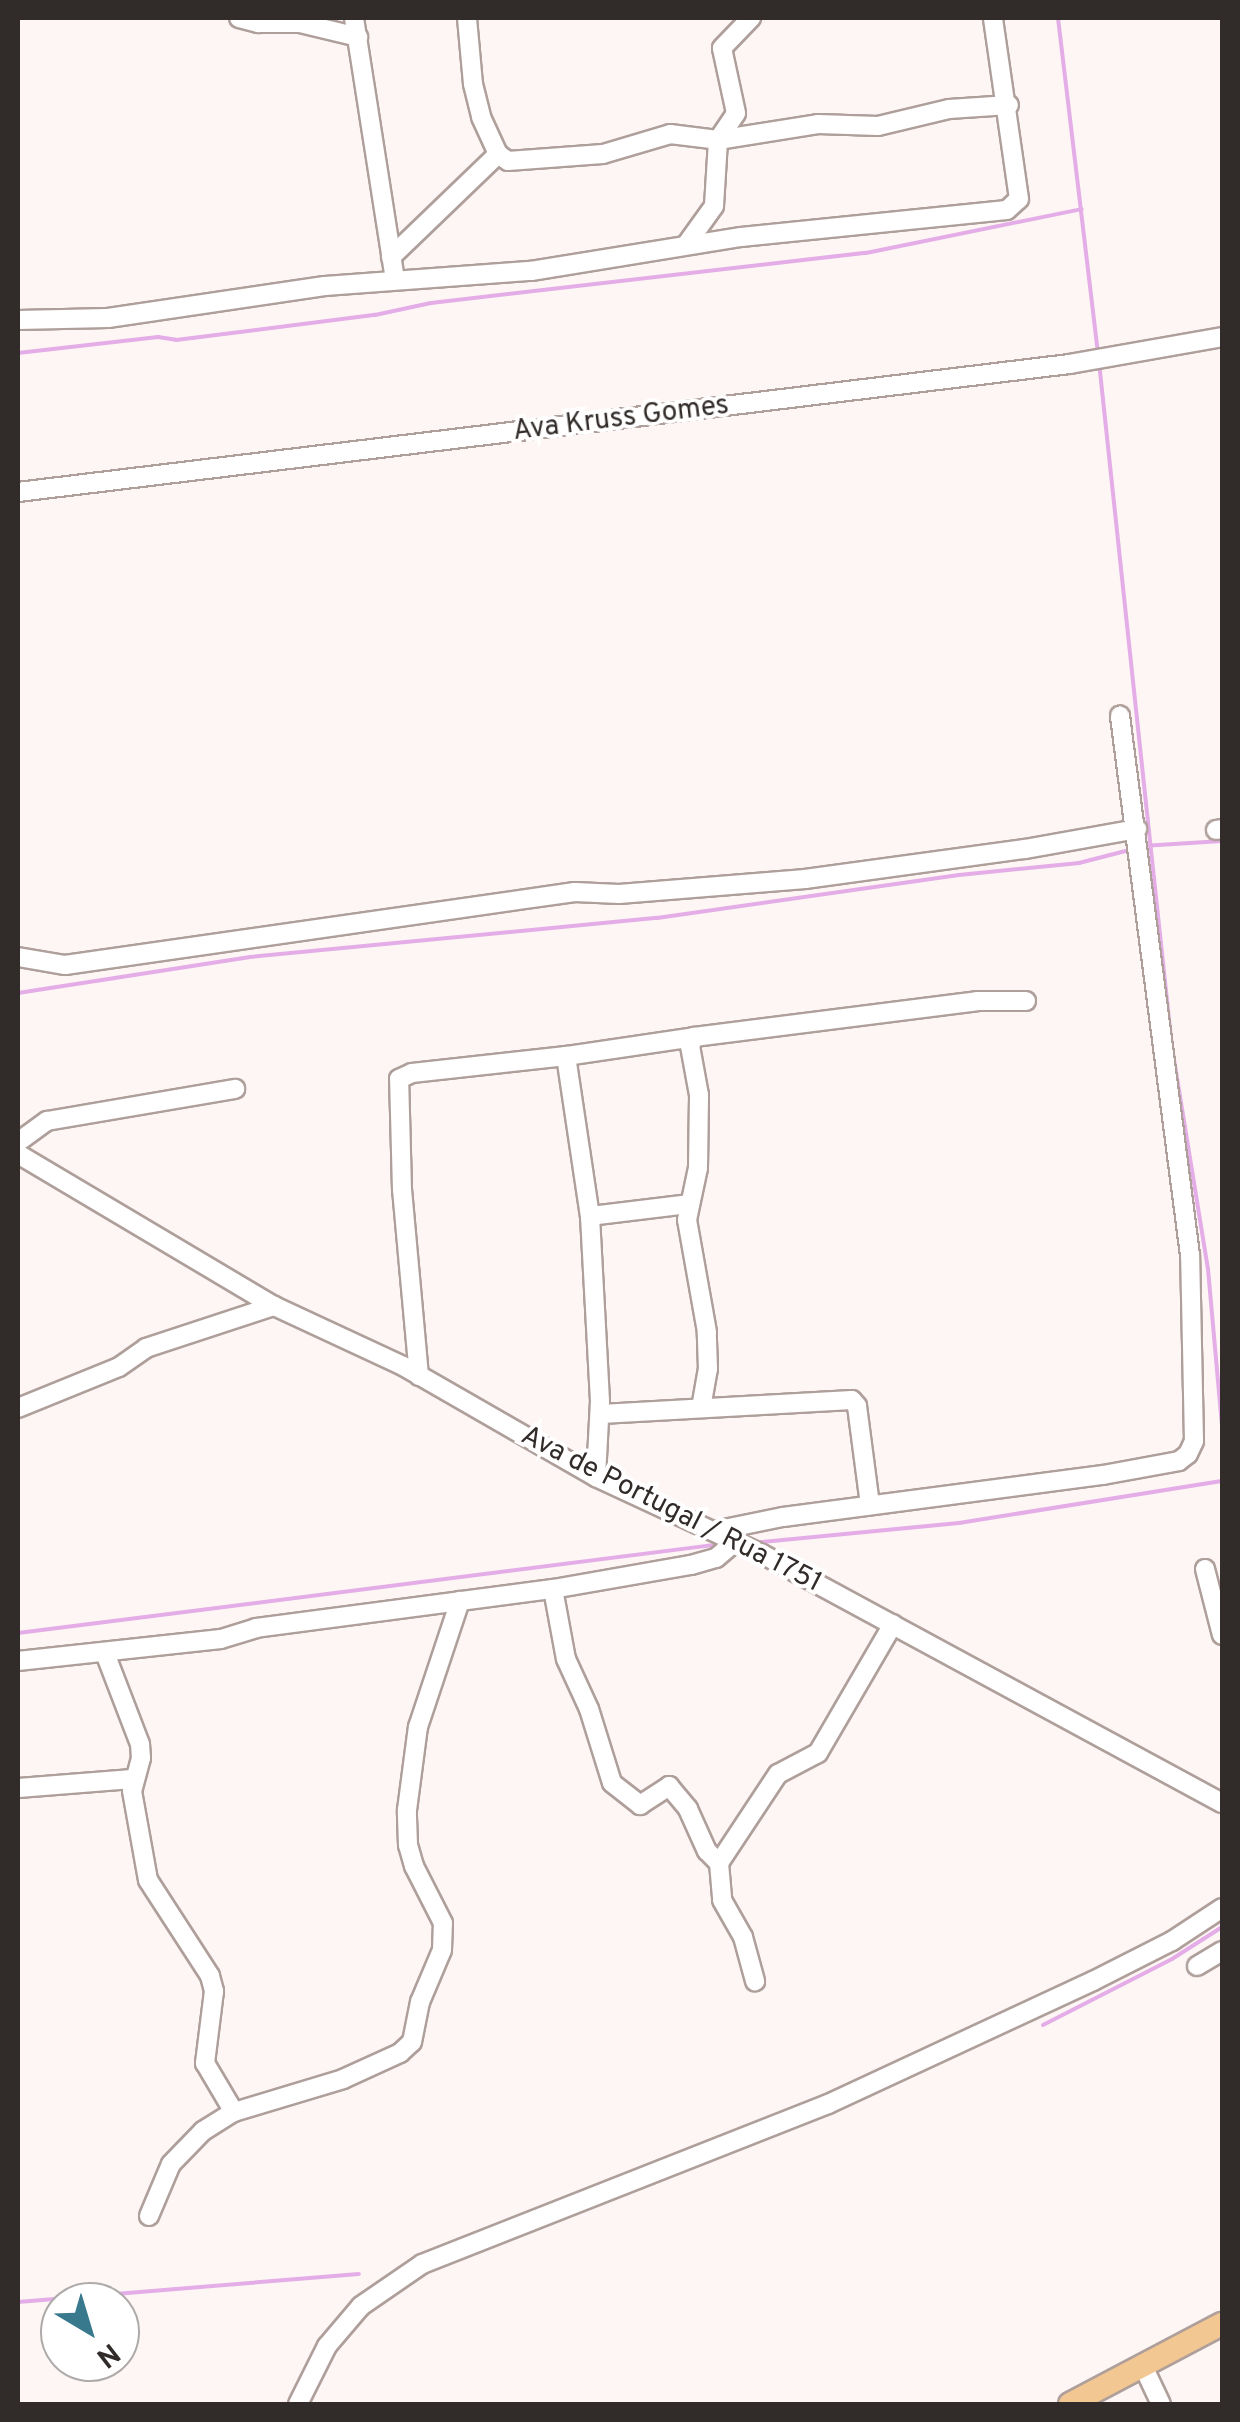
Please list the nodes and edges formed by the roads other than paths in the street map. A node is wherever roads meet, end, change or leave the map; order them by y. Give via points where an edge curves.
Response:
1 (238, 18) edge
2 (467, 18) edge
3 (751, 18) edge
4 (994, 18) edge
5 (356, 27) edge
6 (1009, 105) junction
7 (718, 140) junction
8 (498, 154) junction
9 (686, 246) junction
10 (391, 257) junction
11 (395, 279) junction
12 (18, 320) edge
13 (1222, 337) edge
14 (18, 492) edge
15 (1120, 716) dead end
16 (1137, 829) junction
17 (18, 957) edge
18 (1026, 1000) dead end
19 (694, 1037) junction
20 (566, 1056) junction
21 (235, 1089) dead end
22 (18, 1142) edge
23 (18, 1154) edge
24 (689, 1204) junction
25 (590, 1216) junction
26 (274, 1306) junction
27 (419, 1376) junction
28 (18, 1408) edge
29 (701, 1408) junction
30 (600, 1414) junction
31 (596, 1477) junction
32 (870, 1505) junction
33 (714, 1531) junction
34 (735, 1542) junction
35 (1205, 1569) dead end
36 (554, 1589) junction
37 (460, 1601) junction
38 (893, 1624) junction
39 (1222, 1636) edge
40 (105, 1653) junction
41 (18, 1661) edge
42 (133, 1779) junction
43 (18, 1788) edge
44 (1222, 1803) edge
45 (719, 1863) junction
46 (1222, 1908) edge
47 (1222, 1951) edge
48 (1197, 1966) dead end
49 (755, 1981) dead end
50 (234, 2112) junction
51 (149, 2216) dead end
52 (1222, 2324) edge
53 (1143, 2366) junction
54 (298, 2404) edge
55 (1070, 2404) edge
56 (1161, 2404) edge

1 - 5 street
2 - 8 street via 473,84
3 - 7 street via 722,48 736,113
4 - 6 street
5 - 10 street
6 - 7 street via 950,108 878,126 818,124
6 - 9 street via 1019,199 1014,207
7 - 8 street via 670,134 603,154 523,161
7 - 9 street via 714,206
8 - 10 street
9 - 11 street via 530,270
10 - 11 street
11 - 12 street via 90,320
13 - 14 street, Ava Kruss Gomes via 1070,364
15 - 16 street
16 - 17 street via 804,879 575,892 65,965
16 - 32 street via 1190,1255 1194,1442 1188,1454 1168,1463
18 - 19 street
19 - 20 street
19 - 24 street via 698,1139
20 - 25 street
20 - 27 street via 398,1080
21 - 22 street via 47,1121
23 - 26 street, Ava de Portugal / Rua 1751
24 - 25 street
24 - 29 street via 687,1238 707,1332
25 - 30 street
26 - 27 street, Ava de Portugal / Rua 1751
26 - 28 street via 146,1348 119,1367
27 - 31 street, Ava de Portugal / Rua 1751
29 - 30 street
29 - 32 street via 852,1400
30 - 31 street
31 - 33 street, Ava de Portugal / Rua 1751
32 - 33 street
33 - 34 street, Ava de Portugal / Rua 1751
34 - 36 street via 716,1558 691,1565
34 - 38 street, Ava de Portugal / Rua 1751
35 - 39 street
36 - 37 street
36 - 45 street via 566,1659 590,1708 612,1784 640,1805 669,1786
37 - 40 street
37 - 50 street via 418,1727 407,1810 414,1866 442,1923 442,1950 412,2042 343,2079
38 - 44 street, Ava de Portugal / Rua 1751
38 - 45 street via 818,1753 778,1774
40 - 41 street
40 - 42 street via 140,1744
42 - 43 street
42 - 50 street via 148,1880 210,1976 205,2063
45 - 49 street via 722,1900 743,1937
46 - 54 street via 1172,1942 828,2104 422,2264 361,2306 328,2346
47 - 48 street
50 - 51 street via 178,2152
52 - 53 main road
53 - 55 main road
53 - 56 street

